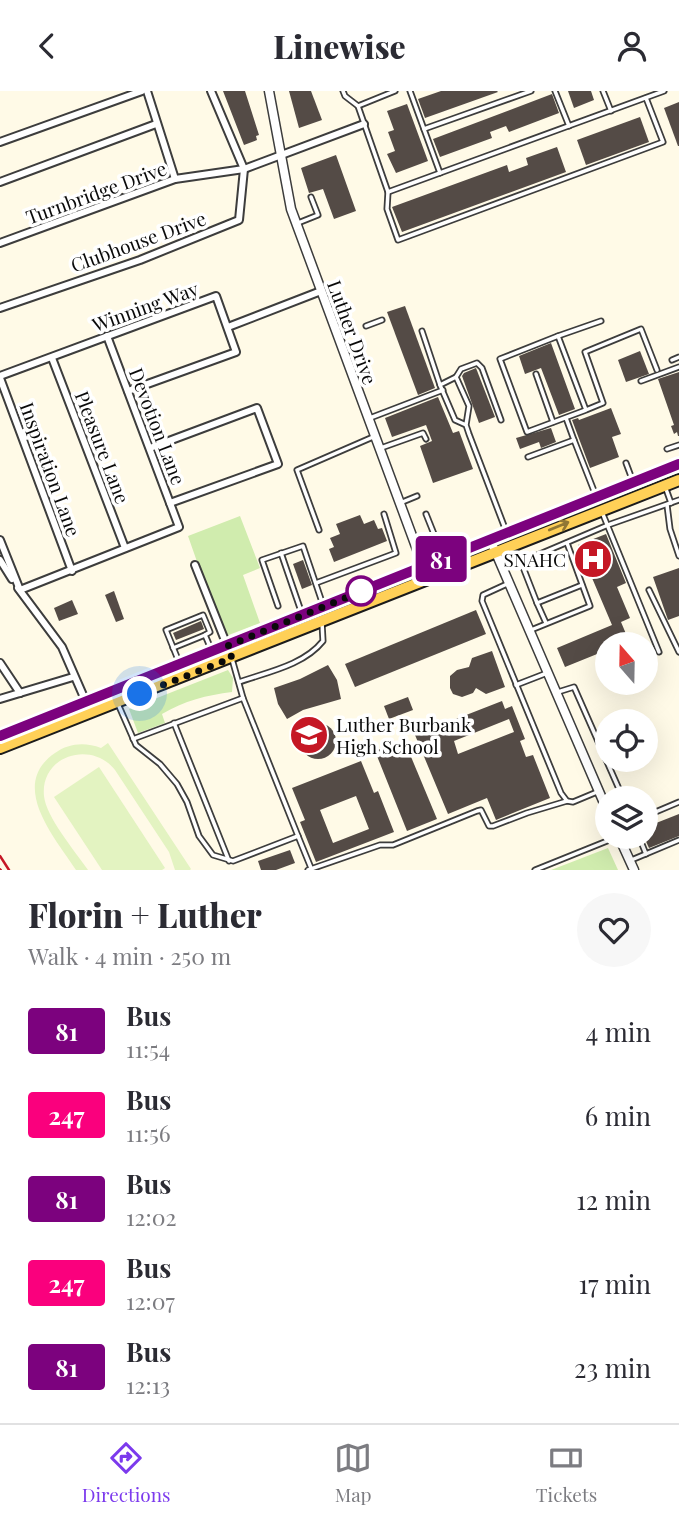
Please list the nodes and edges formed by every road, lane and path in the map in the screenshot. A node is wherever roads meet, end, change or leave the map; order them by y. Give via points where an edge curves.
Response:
1 (145, 91) edge
2 (211, 91) edge
3 (269, 91) edge
4 (343, 91) edge
5 (395, 91) edge
6 (410, 91) edge
7 (531, 91) edge
8 (555, 91) edge
9 (604, 91) edge
10 (664, 91) edge
11 (646, 98) junction
12 (358, 106) junction
13 (611, 111) junction
14 (156, 124) junction
15 (364, 124) junction
16 (569, 127) junction
17 (424, 129) junction
18 (0, 142) edge
19 (281, 156) junction
20 (244, 169) junction
21 (440, 173) junction
22 (175, 179) junction
23 (0, 182) edge
24 (388, 192) junction
25 (311, 197) dead end
26 (296, 223) junction
27 (0, 243) edge
28 (321, 292) junction
29 (0, 307) edge
30 (382, 320) dead end
31 (601, 321) dead end
32 (366, 326) dead end
33 (228, 327) junction
34 (422, 331) dead end
35 (558, 336) junction
36 (107, 337) junction
37 (52, 358) junction
38 (679, 358) edge
39 (673, 360) dead end
40 (679, 367) edge
41 (657, 370) dead end
42 (536, 374) dead end
43 (0, 377) edge
44 (456, 377) junction
45 (641, 381) dead end
46 (440, 385) junction
47 (443, 390) junction
48 (128, 391) junction
49 (586, 410) junction
50 (566, 418) junction
51 (368, 419) junction
52 (501, 420) dead end
53 (553, 422) junction
54 (466, 425) junction
55 (374, 436) junction
56 (426, 439) dead end
57 (574, 440) junction
58 (679, 445) edge
59 (150, 448) junction
60 (379, 449) junction
61 (667, 449) dead end
62 (528, 457) dead end
63 (626, 463) dead end
64 (675, 463) edge
65 (679, 480) edge
66 (632, 481) junction
67 (665, 485) junction
68 (417, 496) dead end
69 (596, 496) junction
70 (679, 500) edge
71 (170, 503) junction
72 (400, 503) junction
73 (669, 504) junction
74 (601, 509) junction
75 (384, 514) dead end
76 (426, 514) dead end
77 (608, 525) junction
78 (319, 530) dead end
79 (507, 532) junction
80 (434, 534) dead end
81 (490, 539) junction
82 (0, 540) edge
83 (567, 543) junction
84 (125, 548) junction
85 (496, 552) junction
86 (281, 553) junction
87 (679, 556) edge
88 (0, 559) edge
89 (195, 565) dead end
90 (423, 566) junction
91 (72, 571) junction
92 (428, 579) junction
93 (316, 583) junction
94 (509, 583) junction
95 (582, 586) junction
96 (20, 590) junction
97 (649, 590) dead end
98 (537, 603) junction
99 (278, 606) dead end
100 (324, 607) junction
101 (303, 615) junction
102 (322, 622) junction
103 (546, 623) junction
104 (529, 631) junction
105 (205, 635) junction
106 (227, 646) junction
107 (173, 648) junction
108 (212, 652) junction
109 (659, 652) dead end
110 (679, 652) edge
111 (232, 658) junction
112 (0, 663) edge
113 (179, 664) junction
114 (548, 673) junction
115 (73, 677) junction
116 (239, 682) junction
117 (516, 685) junction
118 (20, 693) junction
119 (556, 693) junction
120 (243, 698) junction
121 (0, 699) edge
122 (86, 702) junction
123 (117, 702) junction
124 (77, 718) junction
125 (174, 723) junction
126 (0, 736) edge
127 (133, 739) junction
128 (0, 748) edge
129 (596, 786) edge
130 (618, 786) edge
131 (595, 794) edge
132 (567, 801) junction
133 (679, 802) edge
134 (658, 810) edge
135 (298, 837) junction
136 (679, 841) edge
137 (595, 846) edge
138 (624, 849) edge
139 (644, 849) edge
140 (646, 854) junction
141 (629, 860) junction
142 (229, 861) junction
143 (309, 869) edge
144 (535, 870) edge
145 (634, 870) edge

1 - 14 street
1 - 18 street
2 - 20 street
3 - 19 street, Luther Drive
4 - 12 lane
5 - 12 lane
6 - 17 lane
7 - 17 lane
8 - 16 lane
9 - 13 lane
10 - 11 lane
11 - 13 lane
11 - 24 lane via 663,142 398,240 387,209
12 - 15 lane
13 - 16 lane
14 - 22 street
14 - 23 street
15 - 19 street, Turnbridge Drive
15 - 24 lane
16 - 21 lane
17 - 21 lane
19 - 20 street, Turnbridge Drive
19 - 26 street, Luther Drive
20 - 22 street, Turnbridge Drive
20 - 29 street, Clubhouse Drive via 239,221
21 - 24 lane
22 - 27 street, Turnbridge Drive
25 - 26 lane via 318,215
26 - 28 street, Luther Drive
28 - 33 street
28 - 51 street, Luther Drive
30 - 32 lane
31 - 35 lane
33 - 36 street, Winning Way via 216,296
33 - 48 street via 236,352
34 - 46 lane
35 - 49 lane
35 - 53 lane via 500,359 527,432
36 - 37 street, Winning Way
36 - 48 street, Devotion Lane
37 - 43 street, Winning Way
37 - 84 street, Pleasure Lane
38 - 39 lane
40 - 45 lane
41 - 49 lane via 641,329 585,352 603,403
42 - 53 lane
43 - 91 street, Inspiration Lane
44 - 46 lane
44 - 52 lane via 461,369 477,363
44 - 54 lane via 469,406
46 - 47 lane
47 - 51 lane
47 - 54 lane via 456,420
48 - 59 street, Devotion Lane
49 - 50 lane
50 - 53 lane
50 - 57 lane
51 - 55 street, Luther Drive
54 - 79 lane
55 - 60 street, Luther Drive
55 - 78 lane via 297,470
56 - 60 lane via 424,433
57 - 62 lane
57 - 69 lane
58 - 61 lane
59 - 71 street, Devotion Lane
59 - 71 street via 257,408 278,464
60 - 72 street, Luther Drive
63 - 66 lane
64 - 66 main road
65 - 67 main road
66 - 69 main road
67 - 73 lane
67 - 74 main road
68 - 72 lane
69 - 79 main road
70 - 73 lane
71 - 84 street, Devotion Lane via 179,527
72 - 90 street, Luther Drive
73 - 77 lane
73 - 87 lane via 670,529
74 - 77 lane
85 -> 74 main road
75 - 93 lane via 396,552
76 - 80 lane
77 - 83 lane
77 - 109 lane
79 - 81 main road
81 - 85 street
81 - 90 main road
82 - 96 street
83 - 95 lane
83 - 98 lane via 521,562
84 - 91 street
85 - 92 main road
85 - 94 street
86 - 93 lane via 303,546
86 - 99 lane via 262,560
86 - 101 lane
88 - 96 street
89 - 106 street
90 - 92 street, Luther Drive
90 - 100 main road
91 - 96 street
92 - 102 main road
93 - 100 lane
94 - 104 street
94 - 117 lane via 490,590 482,601
95 - 98 lane
95 - 103 lane via 590,606
96 - 115 street via 62,647
97 - 110 lane
98 - 103 lane
100 - 101 main road
101 - 106 main road
102 - 111 main road
102 - 116 lane via 323,641 315,652
103 - 104 lane
104 - 114 street
105 - 107 lane
105 - 107 lane via 210,632 203,615 166,630
105 - 108 lane
106 - 108 main road
106 - 111 street
107 - 113 lane
108 - 113 main road
111 - 116 lane
111 - 123 main road
112 - 118 street
113 - 122 main road
114 - 117 lane
114 - 119 street
115 - 118 street
115 - 122 street
116 - 120 lane
117 - 132 lane
118 - 121 street
119 - 129 street
119 - 130 lane via 575,687
120 - 125 lane
120 - 135 lane
122 - 124 main road
122 - 126 main road
123 - 124 main road
123 - 127 lane
124 - 128 main road
125 - 127 lane
125 - 142 lane
127 - 142 lane via 177,783 199,836 213,855
131 - 132 lane
132 - 143 lane via 493,826 477,811 393,845 380,845
133 - 134 lane
135 - 142 lane
135 - 143 lane
136 - 140 lane
137 - 144 lane
138 - 141 street
139 - 140 lane
140 - 141 lane
141 - 145 street

